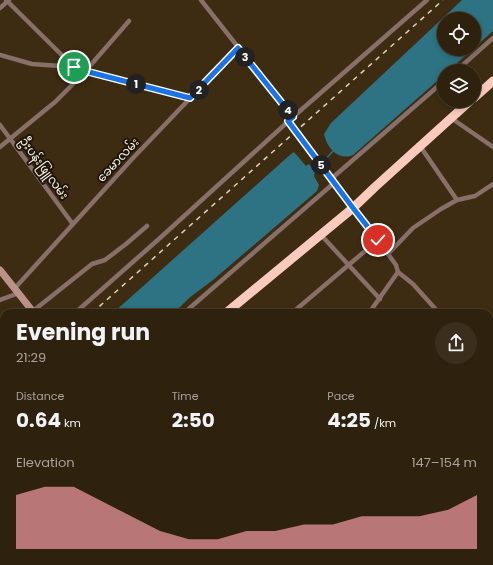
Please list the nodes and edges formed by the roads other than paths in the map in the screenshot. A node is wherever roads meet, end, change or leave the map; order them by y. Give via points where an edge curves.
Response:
1 (8, 0) edge
2 (201, 0) edge
3 (427, 0) edge
4 (0, 8) edge
5 (129, 21) dead end
6 (493, 38) edge
7 (238, 48) junction
8 (0, 54) edge
9 (464, 64) edge
10 (74, 67) junction
11 (83, 73) junction
12 (493, 81) edge
13 (437, 87) edge
14 (481, 92) edge
15 (190, 98) junction
16 (462, 108) edge
17 (293, 117) junction
18 (451, 118) junction
19 (288, 121) junction
20 (0, 125) edge
21 (10, 139) junction
22 (420, 146) junction
23 (0, 147) edge
24 (493, 147) edge
25 (332, 181) junction
26 (493, 184) edge
27 (457, 200) junction
28 (353, 208) junction
29 (72, 224) junction
30 (147, 226) dead end
31 (321, 235) junction
32 (378, 240) junction
33 (388, 254) junction
34 (348, 266) junction
35 (0, 270) edge
36 (398, 272) junction
37 (17, 290) junction
38 (380, 299) junction
39 (0, 300) edge
40 (31, 309) edge
41 (37, 309) edge
42 (79, 309) edge
43 (188, 309) edge
44 (231, 309) edge
45 (297, 309) edge
46 (372, 309) edge
47 (435, 309) edge

1 - 4 street
1 - 10 street
2 - 7 street
3 - 17 street
5 - 11 street
6 - 9 street
7 - 15 street, ခေမာလမ်း
7 - 17 street
8 - 10 street via 32,64
10 - 11 street
11 - 15 street
11 - 21 street via 55,102
12 - 14 highway
13 - 25 street
15 - 29 street, ခေမာလမ်း
16 - 18 highway
17 - 19 street
18 - 22 highway
18 - 24 street
19 - 25 street
19 - 42 street
20 - 21 street, ဦးပန်းဖြူလမ်း
21 - 23 street
21 - 29 street, ဦးပန်းဖြူလမ်း
22 - 27 street
22 - 28 highway
25 - 28 street
25 - 43 street
26 - 27 street via 475,196
27 - 33 street via 413,228
28 - 31 highway
28 - 32 street
29 - 37 street, ခေမာလမ်း
30 - 41 street via 105,260 92,264
31 - 34 street
31 - 44 highway
32 - 33 street
32 - 34 street
33 - 36 street
34 - 38 street
34 - 45 street
35 - 37 street
36 - 38 street
36 - 47 street via 413,284
37 - 39 street
37 - 40 street
38 - 46 street

